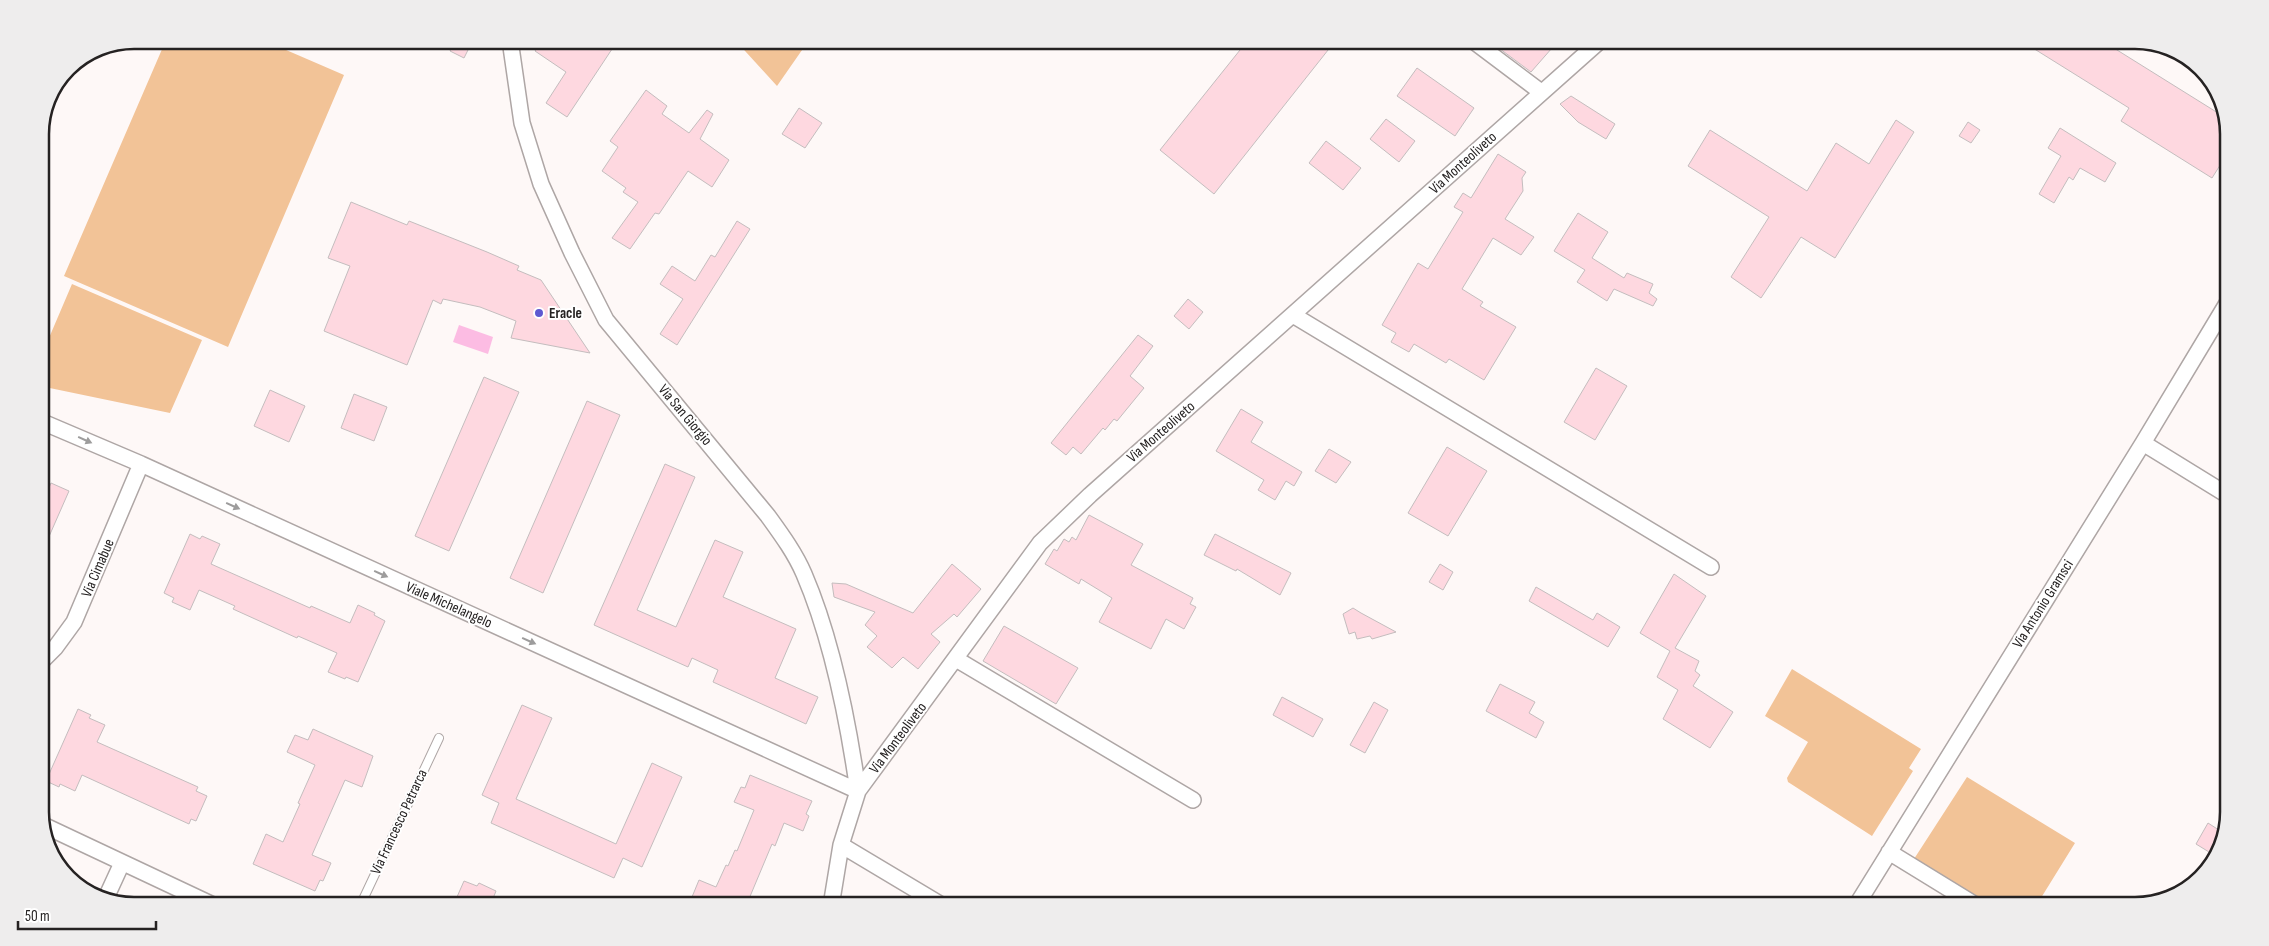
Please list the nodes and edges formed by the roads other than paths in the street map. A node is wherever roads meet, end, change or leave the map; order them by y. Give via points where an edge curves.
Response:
1 (511, 49) edge
2 (1484, 49) edge
3 (1591, 49) edge
4 (1541, 92) junction
5 (1293, 315) junction
6 (2220, 315) edge
7 (49, 425) edge
8 (2143, 443) junction
9 (141, 464) junction
10 (2220, 490) edge
11 (1710, 567) dead end
12 (49, 654) edge
13 (956, 659) junction
14 (439, 738) dead end
15 (858, 791) junction
16 (1193, 800) dead end
17 (50, 828) edge
18 (841, 845) junction
19 (1889, 852) junction
20 (122, 863) junction
21 (108, 893) edge
22 (196, 897) edge
23 (364, 897) edge
24 (833, 897) edge
25 (928, 897) edge
26 (1862, 897) edge
27 (1962, 897) edge

1 - 15 street, Via San Giorgio via 522,123 541,184 606,320 768,516 804,572 835,672
2 - 4 street
3 - 4 street, Via Monteoliveto
4 - 5 street, Via Monteoliveto
5 - 11 street
5 - 13 street, Via Monteoliveto via 1040,543
6 - 8 street, Via Antonio Gramsci
7 -> 9 street, Viale Michelangelo
8 - 10 street
8 - 19 street, Via Antonio Gramsci
9 - 12 street, Via Cimabue via 74,622
9 -> 15 street, Viale Michelangelo
13 - 15 street, Via Monteoliveto
13 - 16 street
14 - 23 lane, Via Francesco Petrarca
15 - 18 street, Via Monteoliveto
17 - 20 street
18 - 24 street, Via Monteoliveto
18 - 25 street
19 - 26 street, Via Antonio Gramsci
19 - 27 street
20 - 21 street
20 - 22 street

